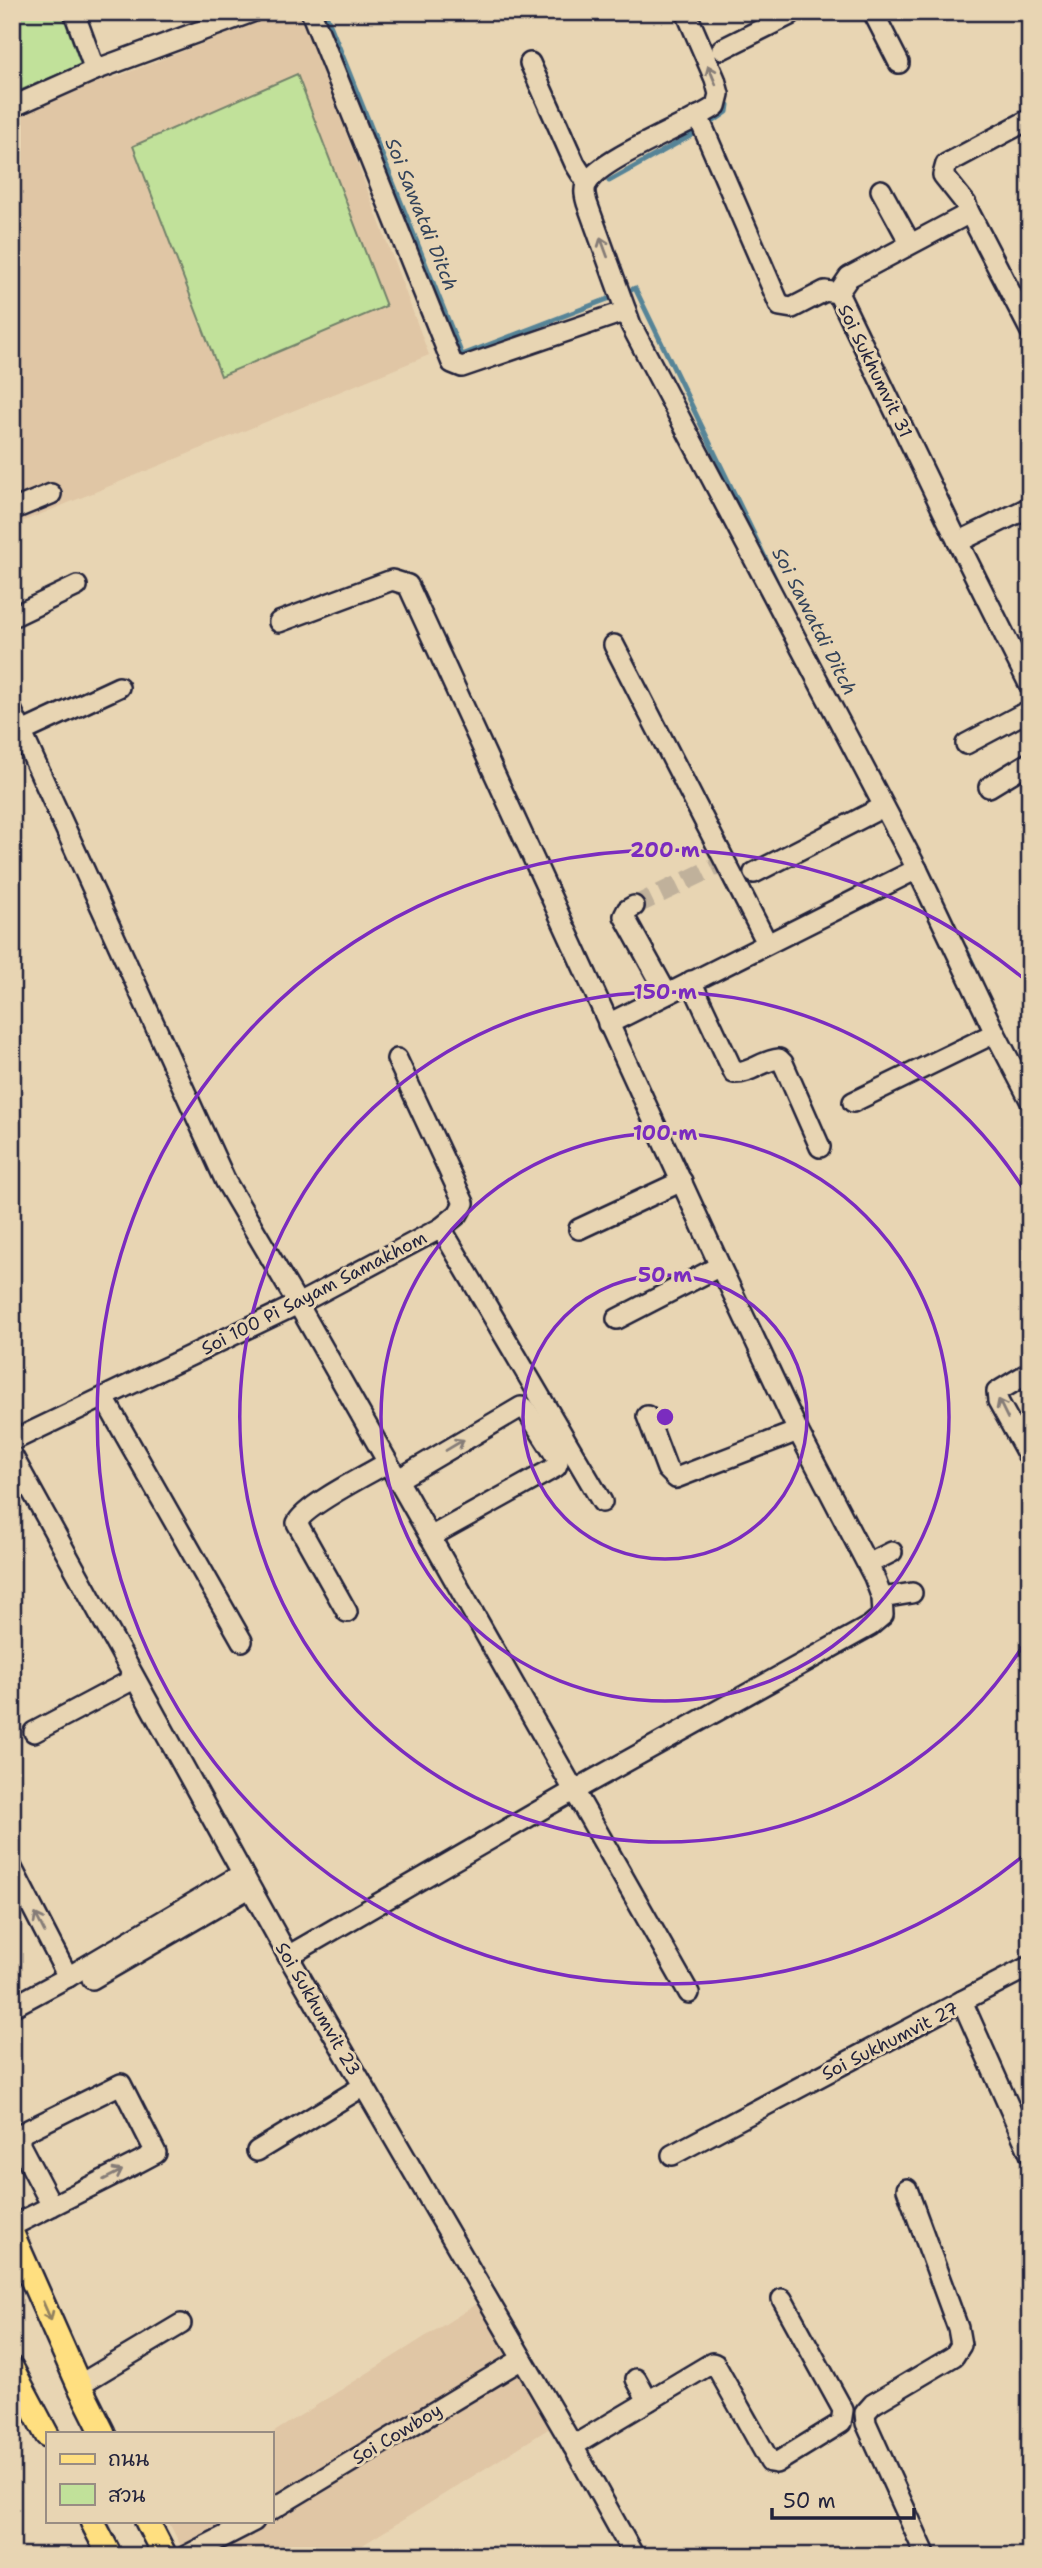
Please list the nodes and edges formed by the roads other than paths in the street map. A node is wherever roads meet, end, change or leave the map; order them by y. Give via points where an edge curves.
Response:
1 (74, 12) edge
2 (252, 12) edge
3 (311, 12) edge
4 (873, 12) edge
5 (689, 13) edge
6 (792, 13) edge
7 (722, 48) dead end
8 (530, 63) dead end
9 (899, 63) dead end
10 (95, 70) junction
11 (12, 107) edge
12 (1030, 119) edge
13 (702, 125) junction
14 (587, 183) junction
15 (881, 190) dead end
16 (968, 210) junction
17 (910, 243) junction
18 (838, 293) junction
19 (626, 311) junction
20 (1030, 330) edge
21 (51, 494) dead end
22 (1030, 508) edge
23 (12, 510) edge
24 (957, 542) junction
25 (77, 586) dead end
26 (12, 617) edge
27 (279, 622) dead end
28 (614, 645) dead end
29 (118, 687) dead end
30 (1030, 687) edge
31 (1030, 710) edge
32 (12, 711) edge
33 (22, 732) junction
34 (966, 744) dead end
35 (1030, 762) edge
36 (989, 787) dead end
37 (883, 807) junction
38 (917, 869) junction
39 (754, 873) dead end
40 (634, 906) dead end
41 (767, 943) junction
42 (691, 981) junction
43 (667, 994) junction
44 (608, 1024) junction
45 (995, 1033) junction
46 (397, 1059) dead end
47 (1030, 1100) edge
48 (853, 1102) dead end
49 (820, 1147) dead end
50 (682, 1181) junction
51 (440, 1228) junction
52 (579, 1229) dead end
53 (720, 1266) junction
54 (298, 1304) junction
55 (617, 1319) dead end
56 (1030, 1361) edge
57 (1030, 1372) edge
58 (986, 1385) dead end
59 (104, 1398) junction
60 (647, 1416) dead end
61 (798, 1431) junction
62 (12, 1441) edge
63 (12, 1455) edge
64 (1030, 1459) edge
65 (392, 1471) junction
66 (602, 1502) dead end
67 (430, 1537) junction
68 (892, 1552) dead end
69 (868, 1564) junction
70 (912, 1592) dead end
71 (882, 1598) junction
72 (347, 1612) dead end
73 (242, 1641) dead end
74 (134, 1679) junction
75 (34, 1732) dead end
76 (575, 1790) junction
77 (12, 1868) edge
78 (246, 1881) junction
79 (288, 1956) junction
80 (1030, 1966) edge
81 (68, 1977) junction
82 (92, 1979) dead end
83 (690, 1993) dead end
84 (962, 2001) junction
85 (12, 2007) edge
86 (362, 2087) junction
87 (257, 2151) dead end
88 (1030, 2154) edge
89 (672, 2155) dead end
90 (907, 2189) dead end
91 (52, 2206) junction
92 (12, 2226) edge
93 (15, 2251) edge
94 (782, 2299) dead end
95 (181, 2324) dead end
96 (522, 2359) junction
97 (12, 2368) edge
98 (636, 2379) dead end
99 (79, 2385) junction
100 (648, 2401) junction
101 (102, 2432) edge
102 (46, 2433) edge
103 (573, 2446) junction
104 (273, 2509) edge
105 (93, 2522) edge
106 (148, 2522) edge
107 (252, 2522) edge
108 (110, 2556) edge
109 (165, 2556) edge
110 (186, 2556) edge
111 (634, 2556) edge
112 (926, 2556) edge

1 - 10 street
2 - 10 street
3 - 19 street via 452,363 462,367
4 - 9 street
13 -> 5 street via 719,94
6 - 7 street
8 - 14 street
10 - 11 street
12 - 16 street via 946,164 943,175
13 - 14 street via 604,167
13 - 18 street via 780,306 792,308 824,291
19 -> 14 street via 587,203
15 - 17 street
16 - 17 street, Soi Sukhumvit 31
16 - 20 street
17 - 18 street, Soi Sukhumvit 31 via 849,277
18 - 24 street, Soi Sukhumvit 31
19 - 37 street
21 - 23 street
22 - 24 street
24 - 30 street, Soi Sukhumvit 31
25 - 26 street
27 - 44 street via 392,580 408,585
28 - 41 street
29 - 33 street
31 - 34 street
32 - 33 street
33 - 54 street via 226,1182
35 - 36 street
37 - 38 street
37 - 39 street
38 - 41 street
38 - 45 street
40 - 43 street via 624,916
41 - 42 street
42 - 43 street
42 - 49 street via 734,1073 779,1059
43 - 44 street
44 - 50 street
45 - 47 street
45 - 48 street
46 - 51 street, Soi 100 Pi Sayam Samakhom via 464,1203
50 - 52 street
50 - 53 street
51 - 54 street, Soi 100 Pi Sayam Samakhom
51 - 66 street
53 - 55 street
53 - 61 street
54 - 59 street, Soi 100 Pi Sayam Samakhom
54 - 65 street
56 - 58 street
64 -> 57 street via 997,1392
59 - 62 street, Soi 100 Pi Sayam Samakhom
59 - 73 street
60 - 61 street via 667,1469 676,1478
61 - 69 street
63 - 74 street, Soi Sukhumvit 23
65 - 67 street
65 -> 67 street via 521,1407 556,1458 556,1467
65 - 72 street via 314,1506 297,1523
67 - 76 street
68 - 69 street
69 - 71 street
70 - 71 street
71 - 76 street via 883,1615 870,1626
74 - 75 street
74 - 78 street, Soi Sukhumvit 23
76 - 79 street
76 - 83 street
81 -> 77 street
78 - 79 street, Soi Sukhumvit 23
78 - 81 street
78 - 82 street
79 - 86 street, Soi Sukhumvit 23
80 - 84 street
81 - 85 street
84 - 88 street, Soi Sukhumvit 27
84 - 89 street, Soi Sukhumvit 27
86 - 87 street
86 - 96 street, Soi Sukhumvit 23
90 - 112 street via 961,2345 954,2356 865,2413
91 -> 91 street via 156,2153 121,2084 20,2137
91 - 92 street
93 -> 99 main road
94 - 100 street via 843,2410 841,2423 776,2463 767,2458 715,2364 707,2364
95 - 99 street
96 - 103 street, Soi Sukhumvit 23
96 - 104 street, Soi Cowboy
97 - 102 main road
98 - 100 street
99 - 101 main road
100 - 103 street
103 - 111 street, Soi Sukhumvit 23
105 - 108 main road
106 - 109 main road
107 - 110 street

